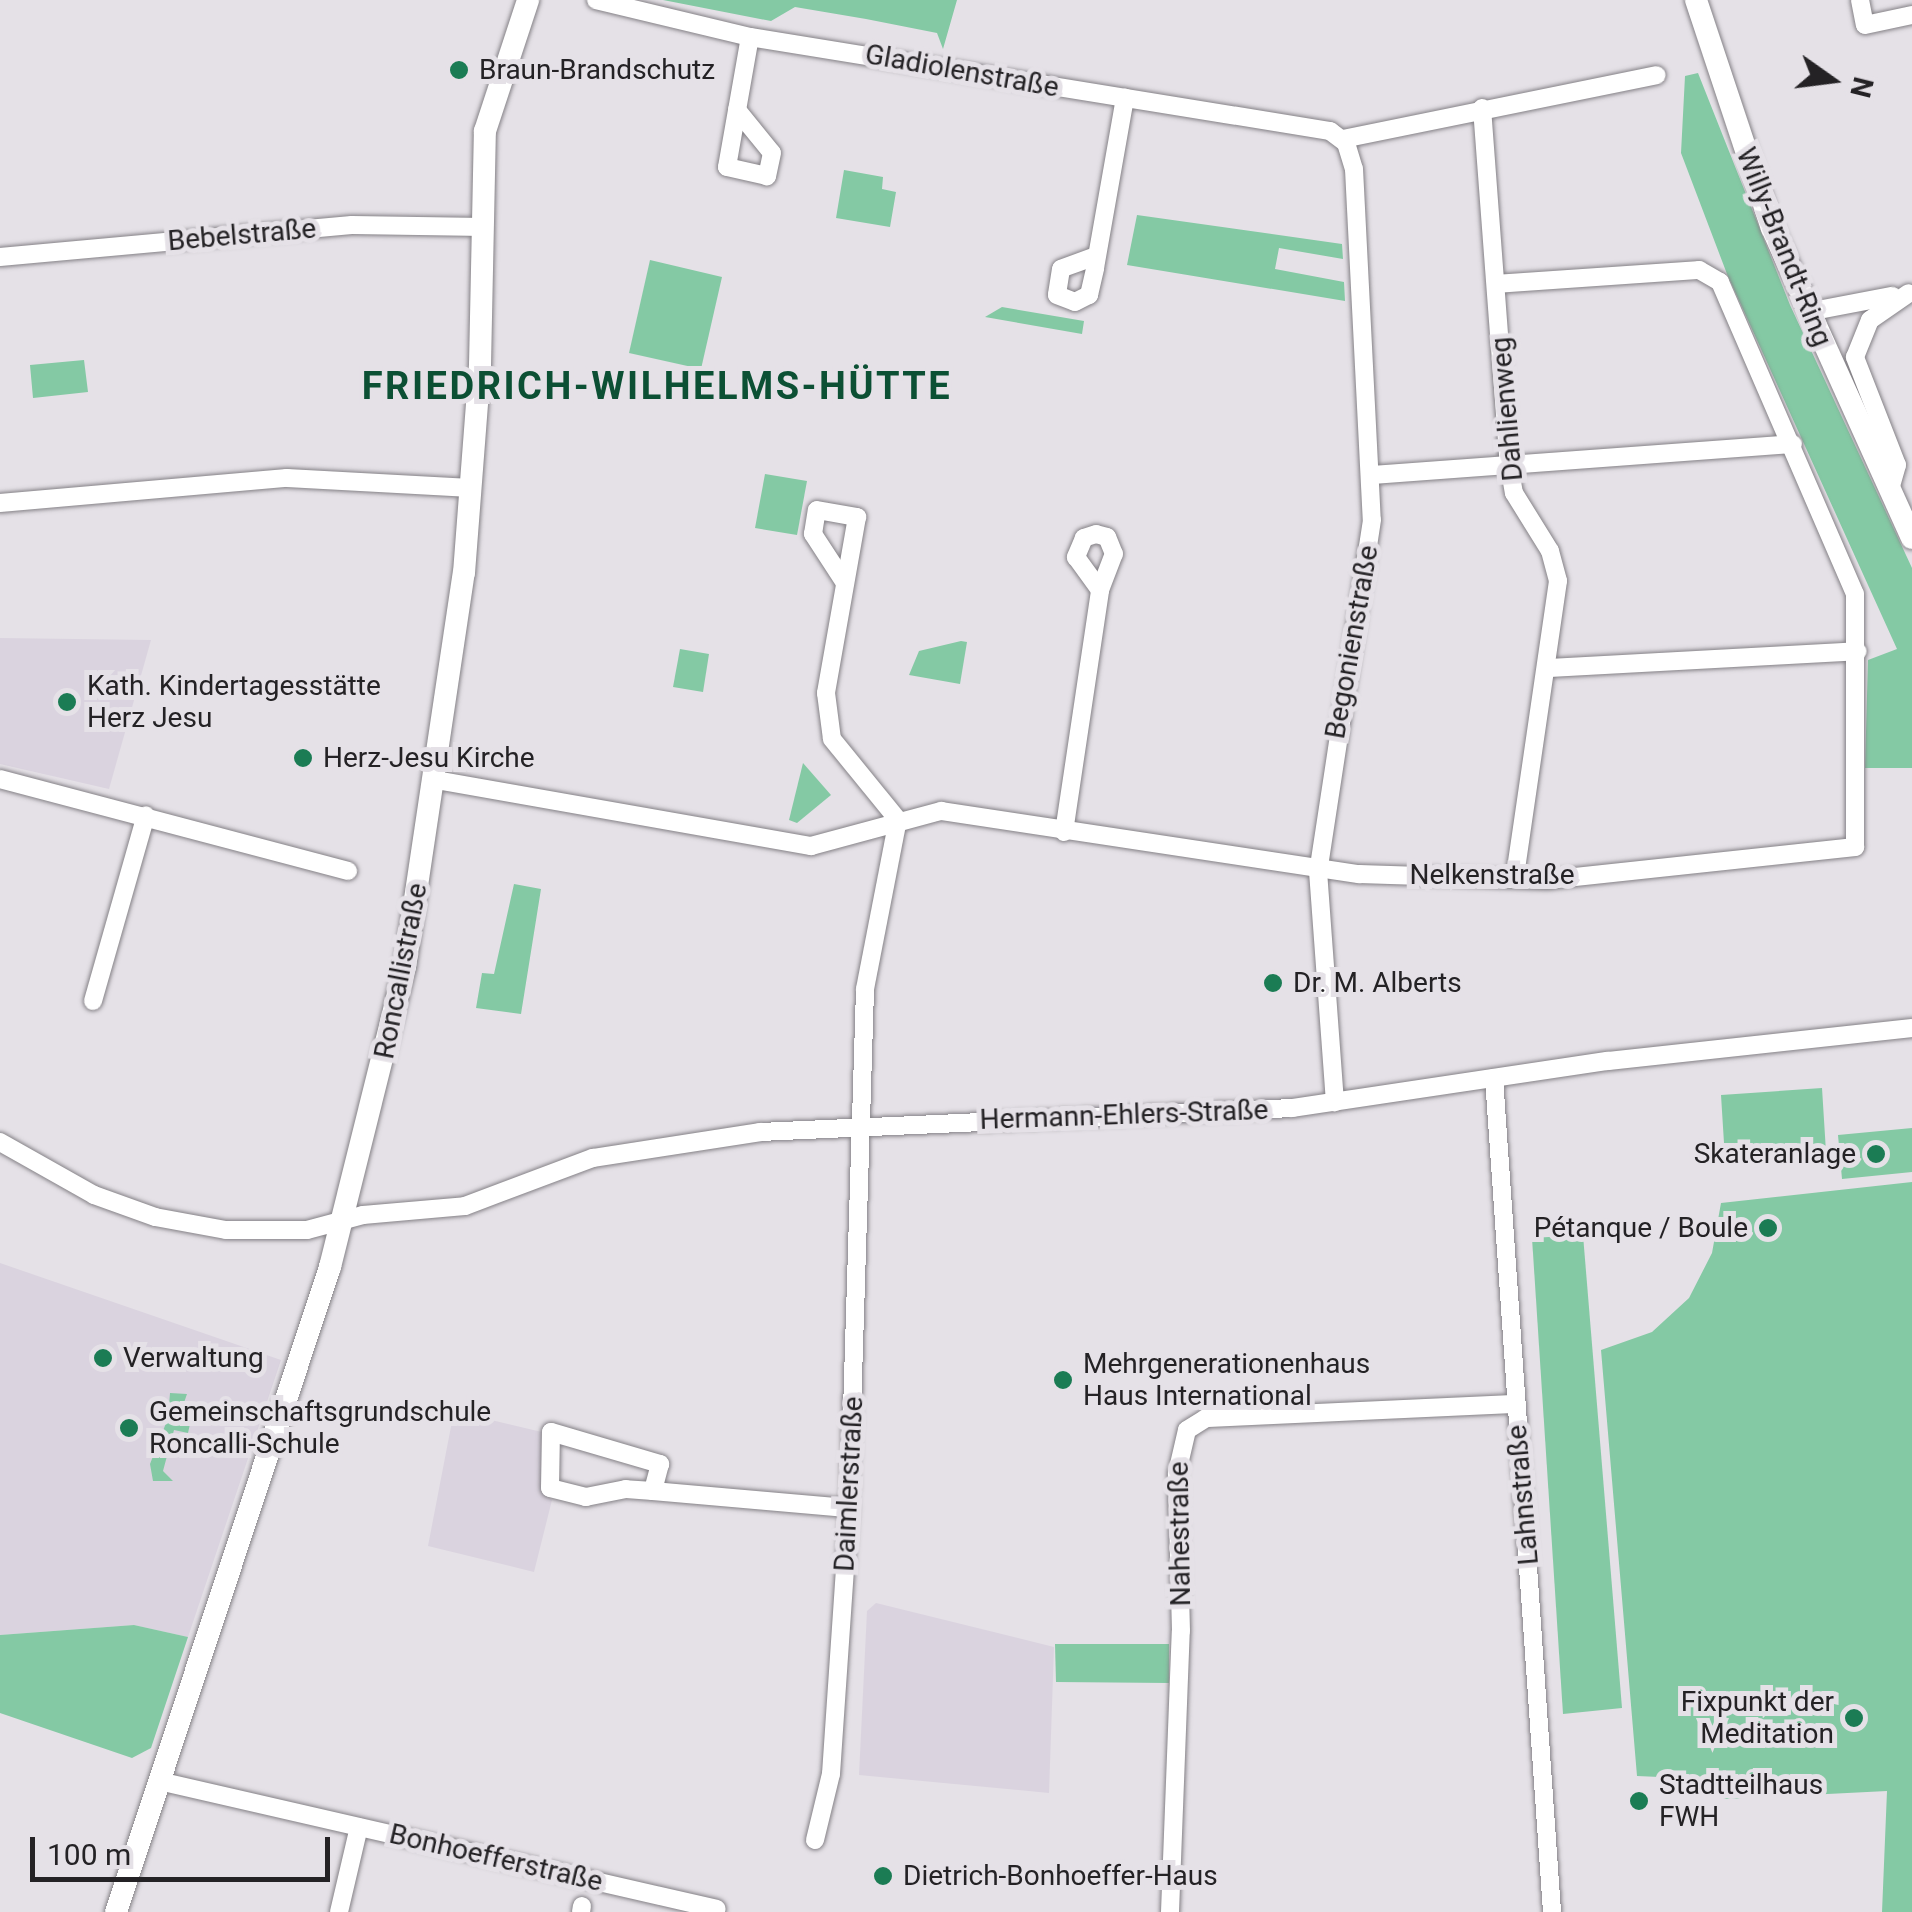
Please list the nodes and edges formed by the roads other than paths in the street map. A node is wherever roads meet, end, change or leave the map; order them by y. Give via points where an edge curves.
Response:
1 (528, 0) edge
2 (596, 0) edge
3 (1696, 0) edge
4 (1860, 0) edge
5 (1912, 15) edge
6 (750, 37) junction
7 (1657, 76) dead end
8 (1125, 98) junction
9 (1482, 108) junction
10 (738, 110) dead end
11 (1337, 135) junction
12 (484, 228) junction
13 (1096, 256) dead end
14 (0, 257) edge
15 (1496, 284) junction
16 (1911, 293) edge
17 (1808, 312) junction
18 (1793, 444) junction
19 (1509, 465) junction
20 (1372, 475) junction
21 (1891, 486) junction
22 (472, 488) junction
23 (0, 503) edge
24 (1912, 538) edge
25 (846, 582) dead end
26 (1100, 590) dead end
27 (1858, 651) junction
28 (1549, 668) junction
29 (0, 779) edge
30 (436, 780) junction
31 (146, 815) junction
32 (898, 820) junction
33 (1064, 832) junction
34 (348, 871) dead end
35 (1318, 871) junction
36 (1515, 875) junction
37 (93, 1001) dead end
38 (1912, 1028) edge
39 (1494, 1078) junction
40 (1335, 1102) junction
41 (863, 1125) junction
42 (0, 1142) edge
43 (344, 1222) junction
44 (1515, 1404) junction
45 (653, 1492) junction
46 (848, 1508) junction
47 (159, 1781) junction
48 (359, 1828) junction
49 (815, 1840) dead end
50 (717, 1909) dead end
51 (116, 1912) edge
52 (339, 1912) edge
53 (1170, 1912) edge
54 (1552, 1912) edge

1 - 12 street, Roncallistraße via 485,131
2 - 6 street, Gladiolenstraße
3 - 17 street, Willy-Brandt-Ring via 1744,152
4 - 5 street via 1865,25
6 - 8 street, Gladiolenstraße
6 - 10 street
7 - 9 street, Gladiolenstraße
8 - 11 street, Gladiolenstraße
8 - 13 street
9 - 11 street, Gladiolenstraße
9 - 15 street, Dahlienweg
11 - 20 street, Begonienstraße via 1354,169
12 - 14 street, Bebelstraße via 352,225
12 - 22 street, Roncallistraße
15 - 18 street, Nelkenstraße via 1699,270 1714,275
15 - 19 street, Dahlienweg
16 - 17 street
16 - 21 street, Willy-Brandt-Ring via 1870,320 1855,357 1896,464
17 - 21 street, Willy-Brandt-Ring
18 - 19 street
18 - 27 street, Nelkenstraße via 1848,570
19 - 20 street
19 - 28 street, Dahlienweg via 1524,515 1556,564
20 - 35 street, Begonienstraße via 1369,570 1328,778
21 - 24 street, Willy-Brandt-Ring
22 - 23 street via 288,478
22 - 30 street, Roncallistraße
25 - 32 street via 826,716 845,759
26 - 33 street
27 - 28 street
27 - 36 street, Nelkenstraße via 1855,848 1547,880
28 - 36 street, Dahlienweg
29 - 31 street
30 - 32 street, Nelkenstraße via 811,846
30 - 43 street, Roncallistraße via 405,966
31 - 34 street
31 - 37 street
32 - 33 street, Nelkenstraße via 942,811
32 - 41 street via 869,950
33 - 35 street, Nelkenstraße
35 - 36 street, Nelkenstraße
35 - 40 street, Begonienstraße
38 - 39 street, Hermann-Ehlers-Straße
39 - 40 street, Hermann-Ehlers-Straße
39 - 44 street, Lahnstraße
40 - 41 street, Hermann-Ehlers-Straße via 1176,1116
41 - 43 street, Hermann-Ehlers-Straße via 636,1149 464,1206
41 - 46 street, Daimlerstraße
42 - 43 street, Hermann-Ehlers-Straße via 94,1196 186,1225 306,1230
43 - 47 street, Roncallistraße
44 - 53 street, Nahestraße via 1206,1418 1184,1436 1177,1473 1182,1631
44 - 54 street, Lahnstraße
45 - 45 street via 660,1464 551,1432 550,1488 586,1496 626,1488
45 - 46 street
46 - 49 street, Daimlerstraße via 830,1788
47 - 48 street, Bonhoefferstraße
47 - 51 street, Roncallistraße
48 - 50 street, Bonhoefferstraße
48 - 52 street

